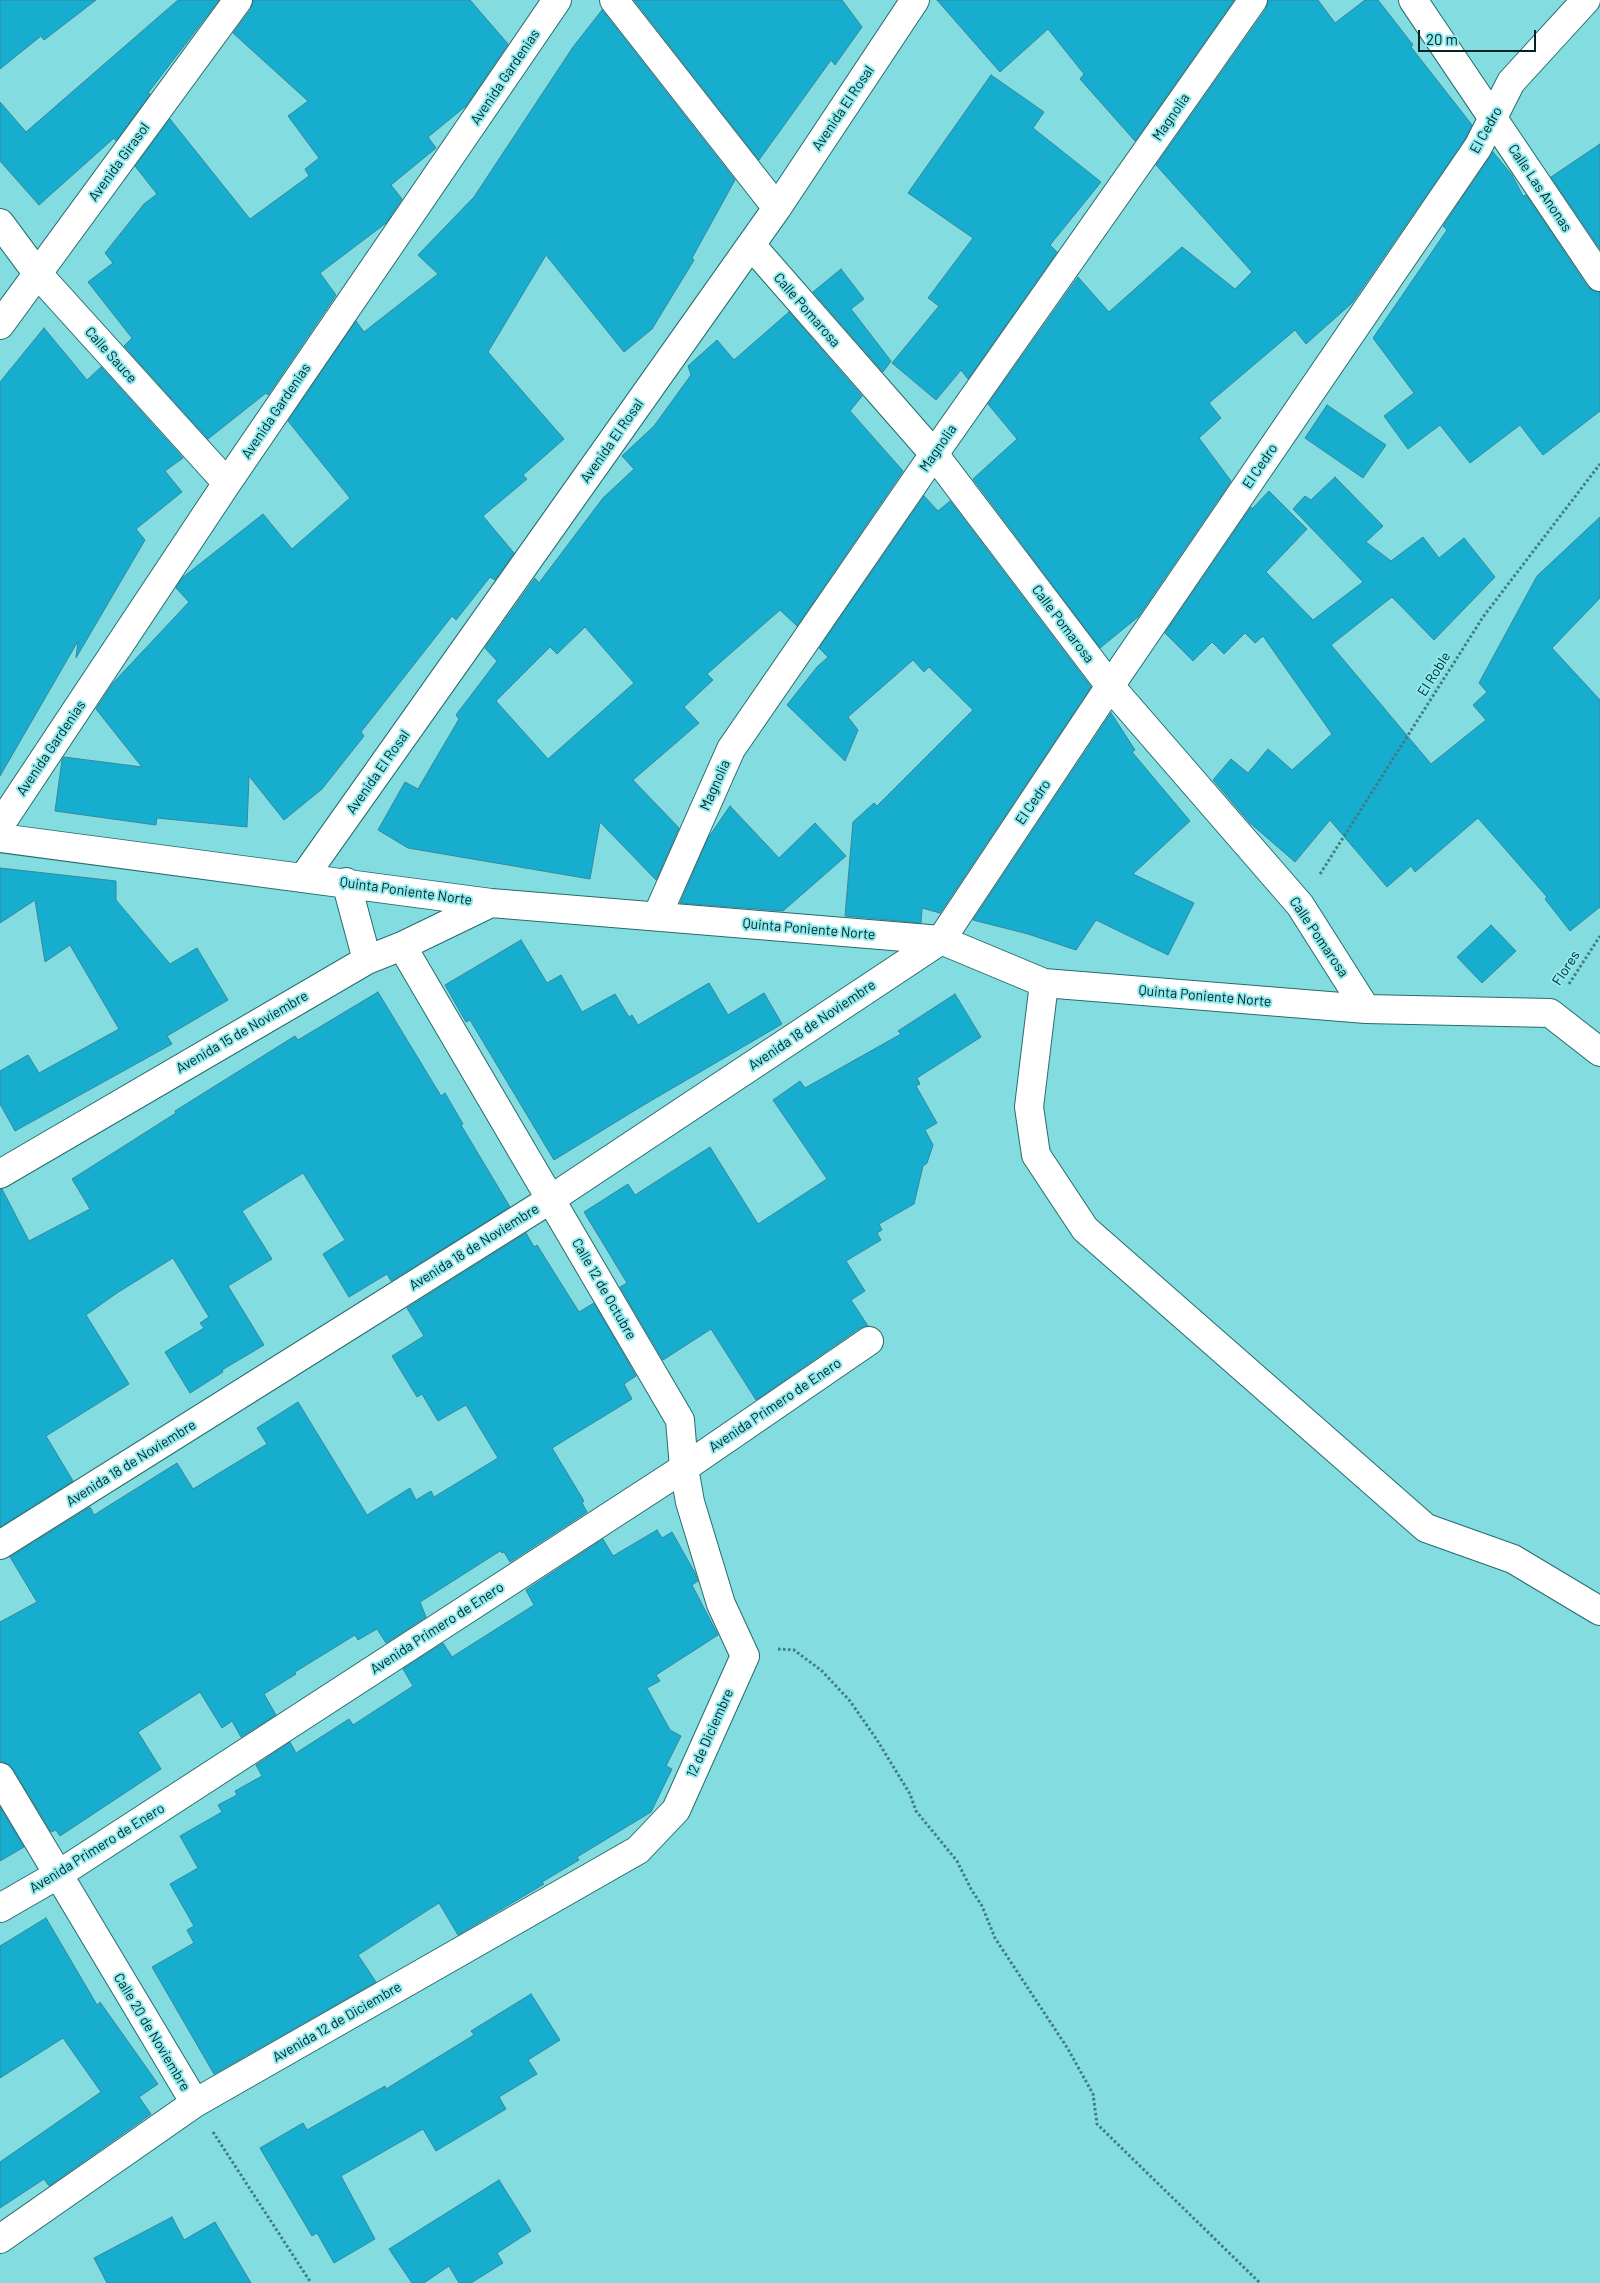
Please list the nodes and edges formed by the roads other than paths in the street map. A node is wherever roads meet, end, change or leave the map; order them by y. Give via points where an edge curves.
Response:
1 (238, 0) edge
2 (557, 0) edge
3 (614, 0) edge
4 (915, 0) edge
5 (1253, 0) edge
6 (1412, 0) edge
7 (1586, 0) edge
8 (1493, 120) junction
9 (777, 208) junction
10 (0, 223) edge
11 (751, 245) junction
12 (37, 273) junction
13 (1600, 277) edge
14 (0, 325) edge
15 (934, 454) junction
16 (227, 483) junction
17 (1110, 686) junction
18 (0, 825) edge
19 (0, 838) edge
20 (303, 878) junction
21 (346, 882) junction
22 (491, 902) junction
23 (657, 916) junction
24 (941, 940) junction
25 (402, 946) junction
26 (367, 960) junction
27 (1044, 983) junction
28 (1366, 1009) junction
29 (1600, 1052) edge
30 (0, 1174) edge
31 (551, 1199) junction
32 (869, 1341) dead end
33 (684, 1468) junction
34 (0, 1545) edge
35 (1600, 1611) edge
36 (745, 1656) joint
37 (0, 1777) edge
38 (676, 1810) joint
39 (59, 1874) junction
40 (0, 1908) edge
41 (195, 2103) junction
42 (0, 2239) edge

1 - 12 street, Avenida Girasol
2 - 16 street, Avenida Gardenias
3 - 9 street
4 - 9 street, Avenida El Rosal
5 - 15 street, Magnolia
6 - 8 street, Calle Las Anonas
7 - 8 street, El Cedro via 1511,82
8 - 13 street, Calle Las Anonas
8 - 17 street, El Cedro
9 - 11 street, Avenida El Rosal
10 - 12 street, Calle Sauce
11 - 15 street, Calle Pomarosa
11 - 20 street, Avenida El Rosal
12 - 14 street, Avenida Girasol
12 - 16 street, Calle Sauce
15 - 17 street, Calle Pomarosa
15 - 23 street, Magnolia via 731,749
16 - 18 street, Avenida Gardenias
17 - 24 street, El Cedro
17 - 28 street, Calle Pomarosa via 1300,905
19 - 20 street, Quinta Poniente Norte
20 - 21 street, Quinta Poniente Norte
21 - 22 street, Quinta Poniente Norte
21 - 26 street
22 - 23 street, Quinta Poniente Norte
22 - 25 street, Avenida 15 de Noviembre
23 - 24 street, Quinta Poniente Norte
24 - 27 street, Quinta Poniente Norte
24 - 31 street, Avenida 18 de Noviembre
25 - 26 street, Avenida 15 de Noviembre
25 - 31 street, Calle 12 de Octubre
26 - 30 street, Avenida 15 de Noviembre
27 - 28 street, Quinta Poniente Norte
27 - 35 street via 1029,1106 1036,1155 1085,1229 1426,1528 1512,1559
28 - 29 street, Quinta Poniente Norte via 1550,1013
31 - 33 street, Calle 12 de Octubre via 680,1420
31 - 34 street, Avenida 18 de Noviembre
32 - 33 street, Avenida Primero de Enero
33 - 36 street, Calle 12 de Octubre via 690,1502 721,1604
33 - 39 street, Avenida Primero de Enero
36 - 38 street, 12 de Diciembre
37 - 39 street, Calle 20 de Noviembre
38 - 41 street, Avenida 12 de Diciembre via 638,1850
39 - 40 street, Avenida Primero de Enero
39 - 41 street, Calle 20 de Noviembre
41 - 42 street, Avenida 12 de Diciembre

